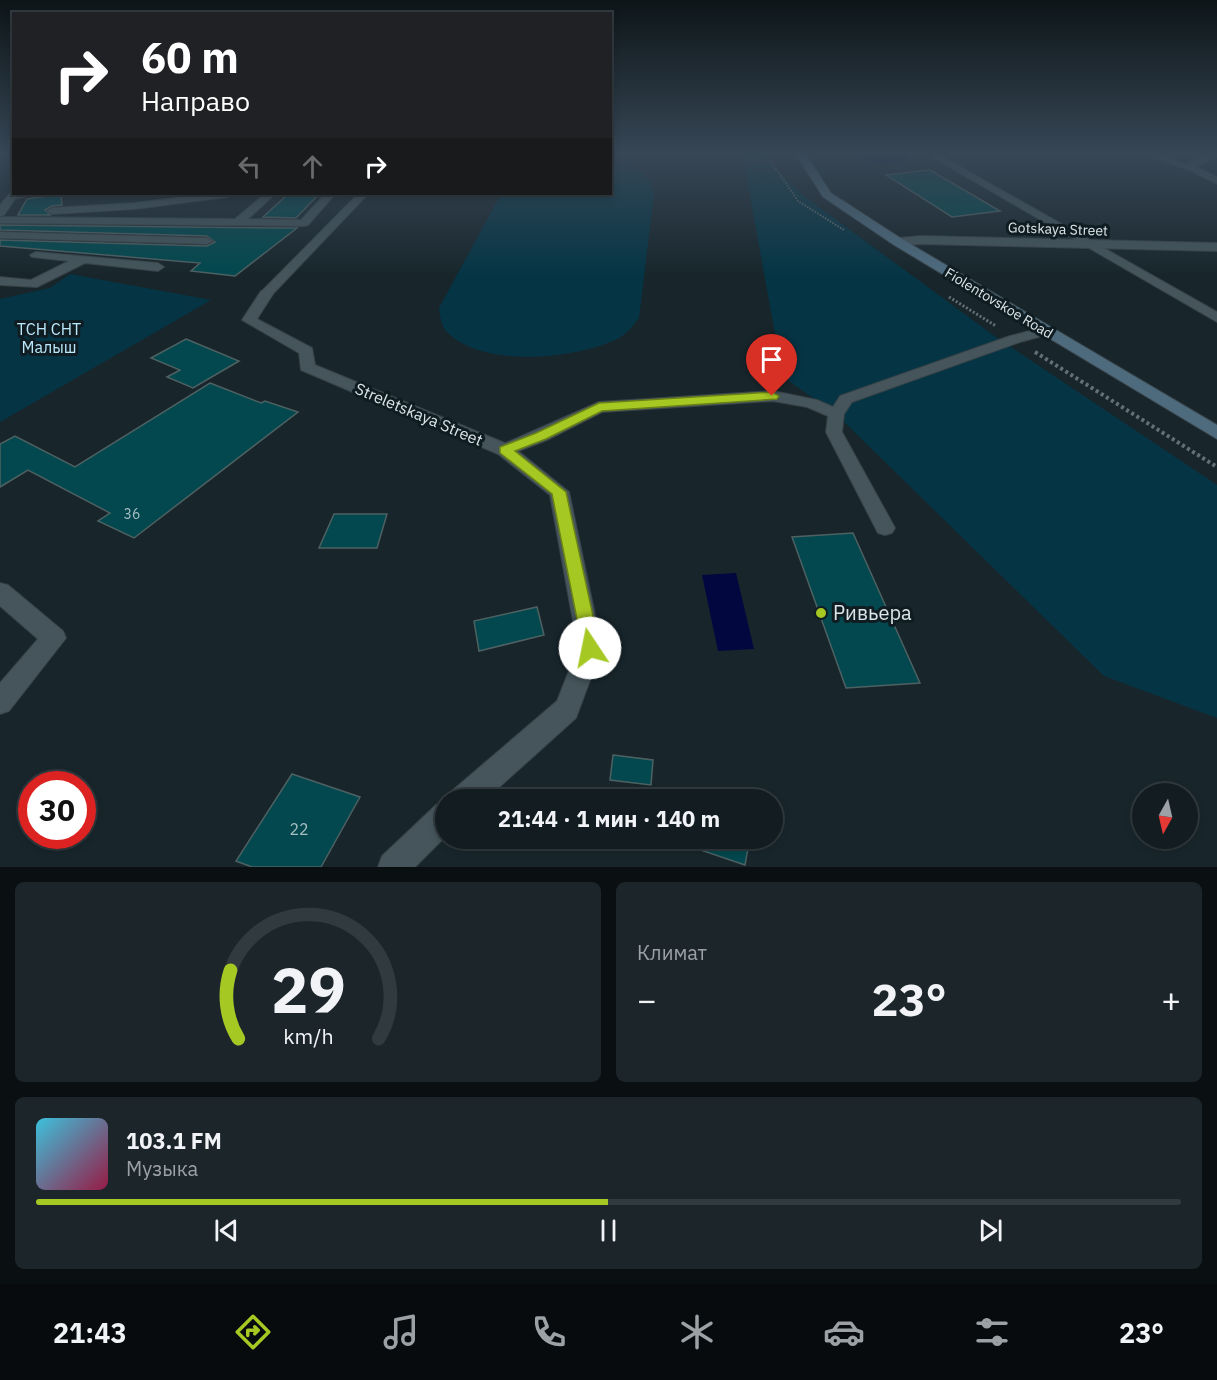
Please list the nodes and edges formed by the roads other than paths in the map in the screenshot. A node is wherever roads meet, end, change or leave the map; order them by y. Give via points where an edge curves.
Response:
1 (826, 193) edge
2 (998, 193) edge
3 (12, 194) edge
4 (220, 195) edge
5 (269, 195) edge
6 (329, 195) edge
7 (362, 195) edge
8 (0, 214) edge
9 (0, 220) edge
10 (237, 223) junction
11 (0, 235) edge
12 (207, 241) dead end
13 (898, 242) junction
14 (1087, 245) junction
15 (1217, 247) edge
16 (36, 255) dead end
17 (83, 259) junction
18 (158, 267) dead end
19 (0, 281) edge
20 (266, 294) joint
21 (1217, 318) edge
22 (1045, 331) junction
23 (836, 414) junction
24 (1217, 433) edge
25 (505, 450) junction
26 (885, 528) dead end
27 (0, 592) edge
28 (0, 702) edge
29 (476, 789) edge
30 (435, 826) edge
31 (393, 867) edge

1 - 13 main road, Fiolentovskoe Road
2 - 14 lane
3 - 8 lane
4 - 8 lane via 134,206
5 - 10 lane
6 - 10 lane via 304,223
7 - 20 lane
9 - 10 lane
11 - 12 lane
13 - 14 street, Gotskaya Street
13 - 22 main road, Fiolentovskoe Road
14 - 15 street, Gotskaya Street
14 - 21 lane
16 - 17 lane
17 - 18 lane
17 - 19 lane via 33,284
20 - 25 street, Streletskaya Street via 249,320 307,351 307,368
22 - 23 lane via 846,399
22 - 24 main road, Fiolentovskoe Road
23 - 25 lane via 811,403 772,396 599,407
23 - 26 lane via 834,432
25 - 29 street, Streletskaya Street via 559,492 590,648 567,709
27 - 28 street via 54,638
30 - 31 street

